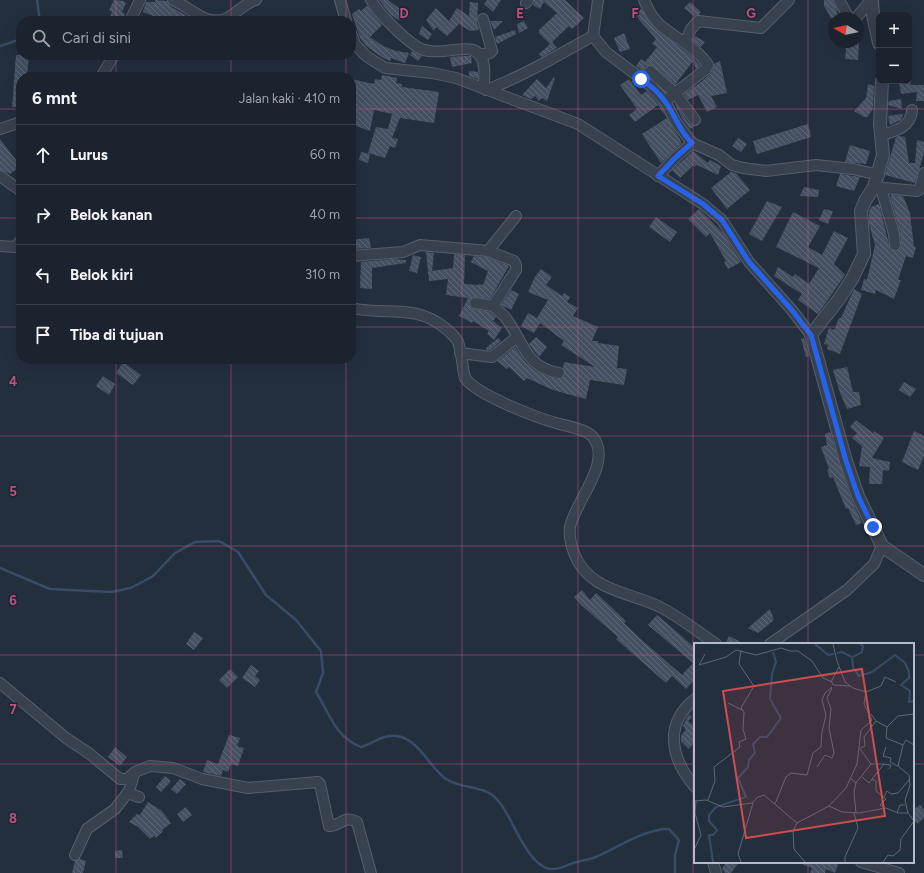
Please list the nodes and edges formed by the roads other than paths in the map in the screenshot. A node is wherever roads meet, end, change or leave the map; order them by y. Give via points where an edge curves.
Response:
1 (140, 0) edge
2 (173, 0) edge
3 (255, 0) edge
4 (340, 0) edge
5 (370, 0) edge
6 (598, 0) edge
7 (644, 0) edge
8 (789, 0) edge
9 (839, 0) edge
10 (871, 0) edge
11 (846, 12) edge
12 (861, 12) edge
13 (132, 16) edge
14 (200, 16) edge
15 (230, 16) edge
16 (345, 16) edge
17 (483, 19) dead end
18 (876, 29) edge
19 (593, 36) junction
20 (685, 43) junction
21 (356, 45) edge
22 (479, 55) junction
23 (111, 60) edge
24 (650, 71) dead end
25 (104, 72) edge
26 (882, 84) edge
27 (484, 89) junction
28 (674, 93) junction
29 (665, 101) junction
30 (912, 110) dead end
31 (696, 120) dead end
32 (16, 124) edge
33 (0, 129) edge
34 (882, 135) junction
35 (692, 143) junction
36 (924, 173) edge
37 (0, 176) edge
38 (658, 176) junction
39 (878, 183) junction
40 (16, 187) edge
41 (516, 216) dead end
42 (895, 244) dead end
43 (0, 246) edge
44 (16, 247) edge
45 (488, 251) junction
46 (356, 256) edge
47 (475, 303) dead end
48 (493, 306) junction
49 (356, 309) edge
50 (811, 335) junction
51 (516, 337) junction
52 (460, 353) junction
53 (559, 373) dead end
54 (882, 546) junction
55 (924, 575) edge
56 (714, 643) edge
57 (771, 643) edge
58 (0, 683) edge
59 (694, 700) edge
60 (135, 772) junction
61 (694, 785) edge
62 (127, 793) junction
63 (139, 797) dead end
64 (75, 855) dead end
65 (713, 863) edge
66 (865, 863) edge
67 (371, 873) edge
68 (716, 873) edge
69 (900, 873) edge

1 - 13 street
2 - 14 street
3 - 15 street
4 - 16 street
5 - 22 street via 406,38 422,49 436,52 470,50
6 - 19 street
7 - 20 street via 652,17 660,26
8 - 20 street via 761,28 698,21
9 - 11 street
10 - 12 street
10 - 18 street
17 - 22 street via 492,51
19 - 27 street via 542,66
19 - 29 street via 606,52 651,86
20 - 28 street via 708,66
21 - 27 street via 366,56 385,68 448,77
22 - 27 street via 485,73
23 - 25 street
24 - 28 street
26 - 34 street
27 - 38 street via 578,124
28 - 29 street
28 - 31 street
29 - 35 street via 676,122
30 - 34 street via 907,124
32 - 33 street
34 - 39 street via 883,155
35 - 38 street
35 - 39 street via 719,155 732,165 744,168 766,171 816,165 853,168
36 - 39 street via 918,191
37 - 40 street
38 - 50 street via 703,204 722,220 749,262
39 - 42 street
39 - 50 street via 865,200 861,211 864,248 861,261 839,300
41 - 45 street
43 - 44 street
45 - 46 street via 420,245 402,252
45 - 48 street via 514,261 516,266
47 - 48 street
48 - 51 street via 505,317
49 - 52 street via 424,315 440,323 452,334 458,342
50 - 54 street via 846,461 858,496
51 - 52 street via 489,358
51 - 53 street via 538,366
52 - 56 street via 465,378 476,387 537,417 587,433 594,439 598,452 596,470 572,520 570,534 574,553 591,579 661,608
54 - 55 street
54 - 57 street via 874,564 847,590
58 - 60 street via 72,743 102,763 116,777 125,780
59 - 61 street via 677,720 673,736 681,764
60 - 62 street
60 - 67 street via 150,766 164,767 202,779 248,788 318,782 328,825 333,826 351,819 357,822
62 - 63 street
62 - 64 street via 110,815 87,829
65 - 68 street
66 - 69 street

